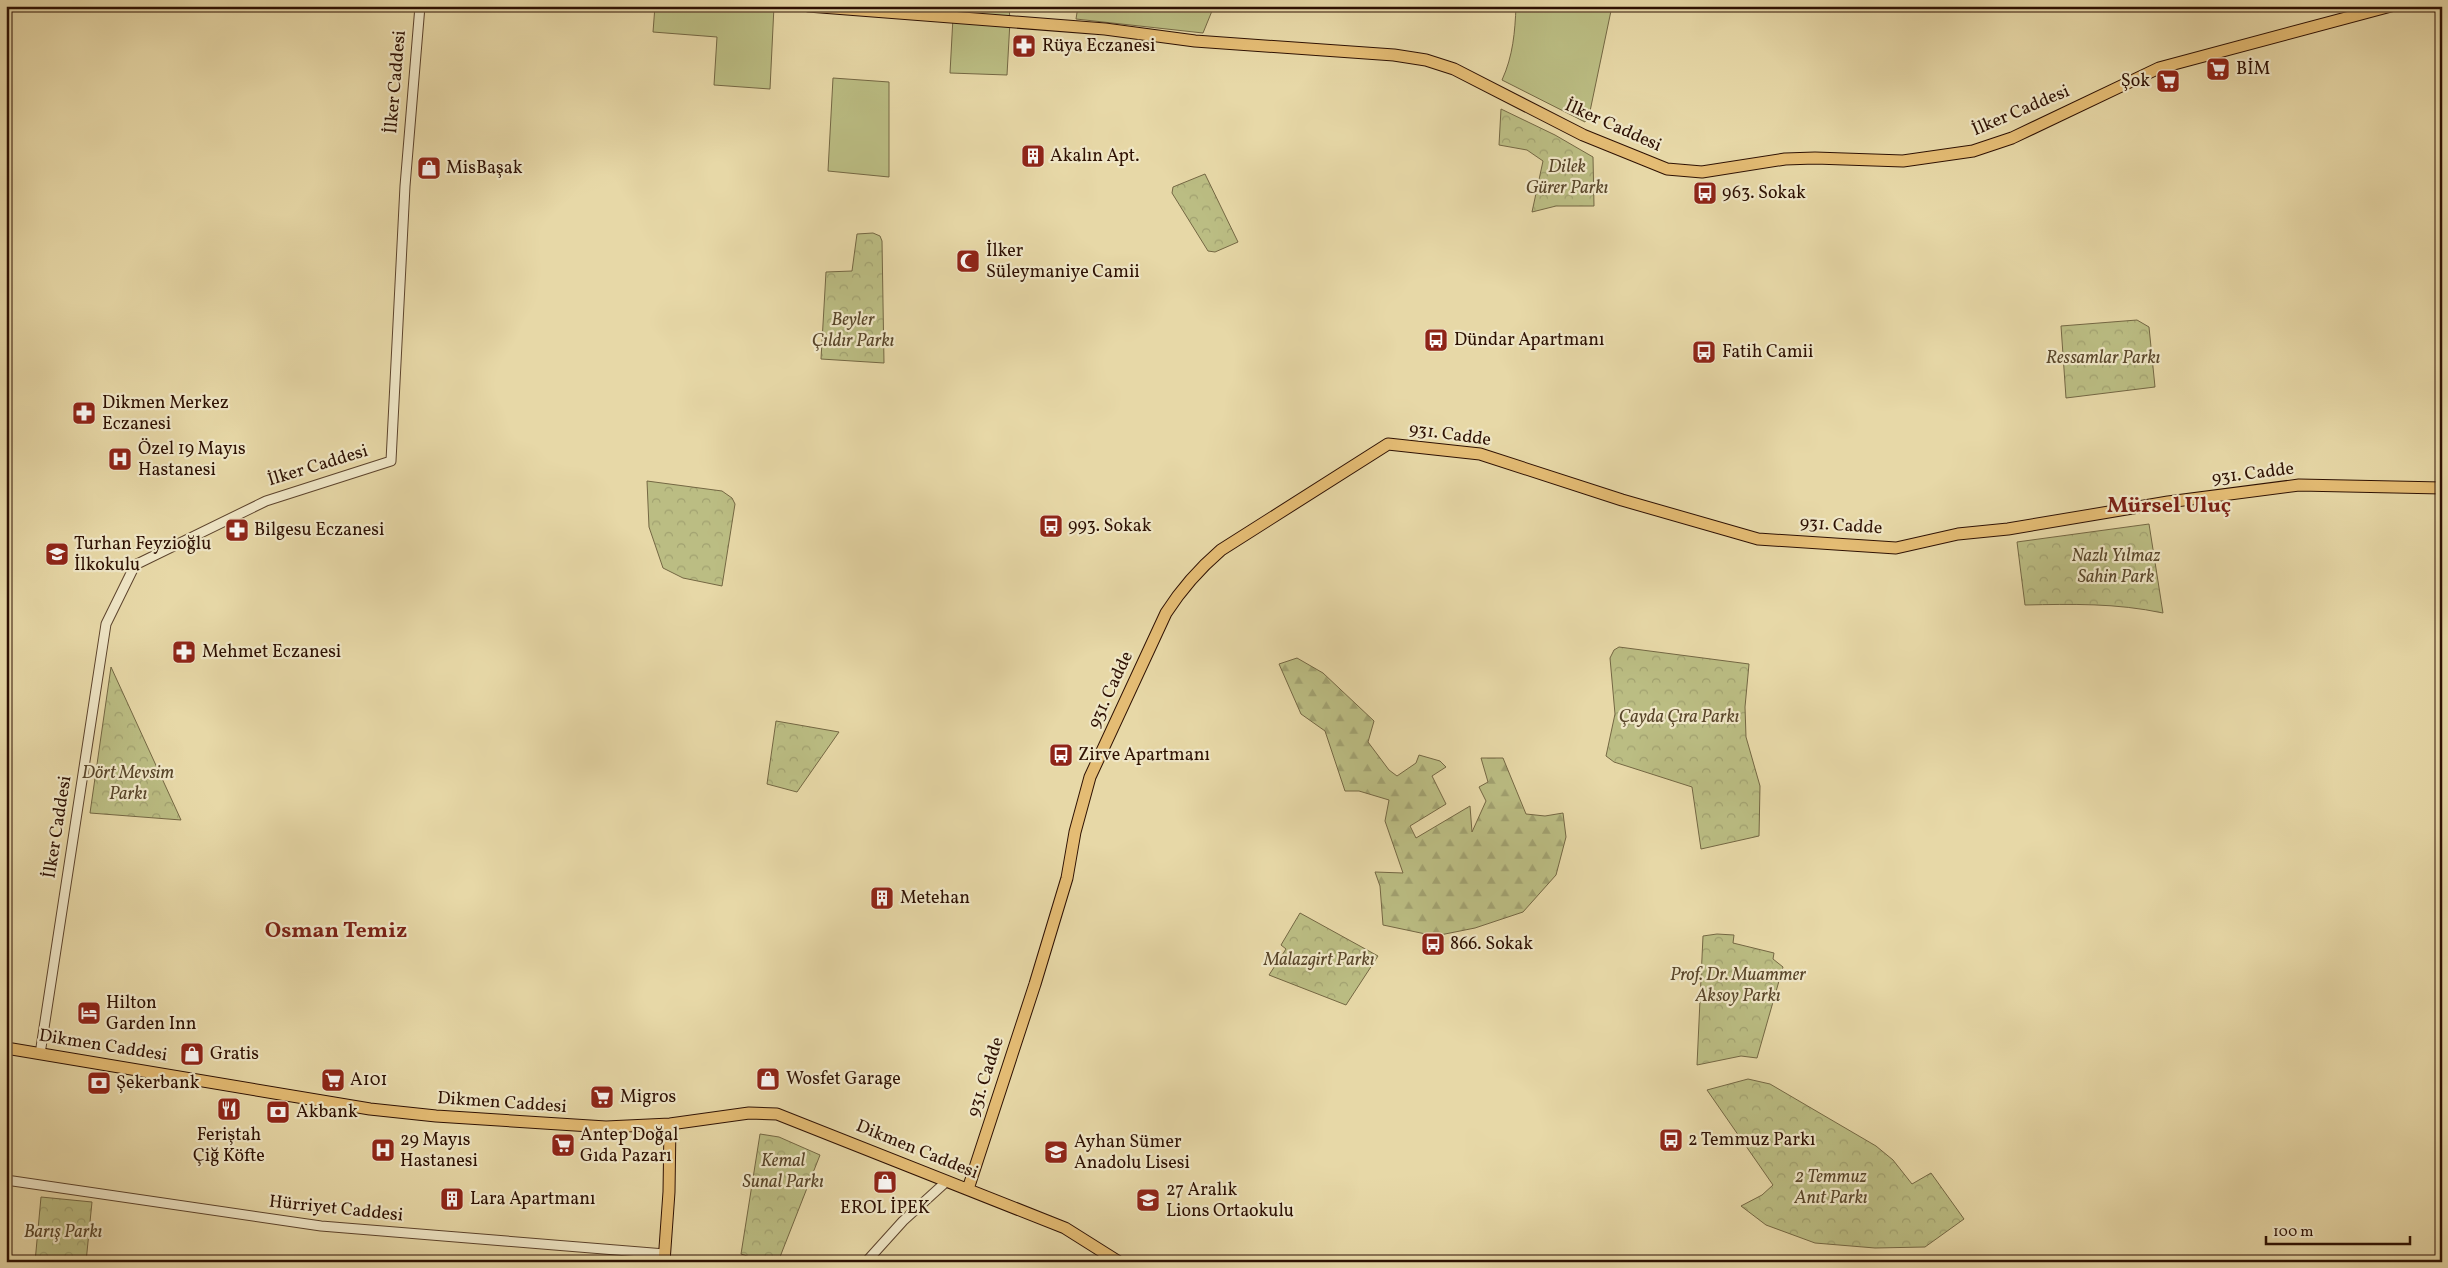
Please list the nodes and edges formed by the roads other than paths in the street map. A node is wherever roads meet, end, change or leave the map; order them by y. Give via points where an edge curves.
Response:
1 (420, 6) edge
2 (808, 6) edge
3 (2391, 6) edge
4 (2442, 488) edge
5 (6, 1048) edge
6 (40, 1054) junction
7 (670, 1124) junction
8 (6, 1180) edge
9 (947, 1181) junction
10 (968, 1189) junction
11 (664, 1258) edge
12 (866, 1262) edge
13 (1119, 1262) edge

1 - 6 street, İlker Caddesi via 405,186 391,461 266,500 135,565 106,624
2 - 3 main road, İlker Caddesi via 1105,29 1426,60 1454,70 1601,143 1667,169 1702,172 1786,159 1902,161 1973,151 2012,138 2159,68
4 - 10 main road, 931. Cadde via 2299,485 1958,534 1896,548 1758,538 1622,500 1480,454 1388,444 1221,550 1201,567 1166,613 1090,777 1067,878
5 - 6 main road, Dikmen Caddesi
6 - 7 main road, Dikmen Caddesi via 370,1110 513,1123 606,1127
7 - 9 main road, Dikmen Caddesi via 749,1114 777,1114
7 - 11 main road
8 - 11 street, Hürriyet Caddesi via 321,1226
9 - 10 main road, Dikmen Caddesi
9 - 12 street via 903,1221
10 - 13 main road, Dikmen Caddesi via 1064,1228

